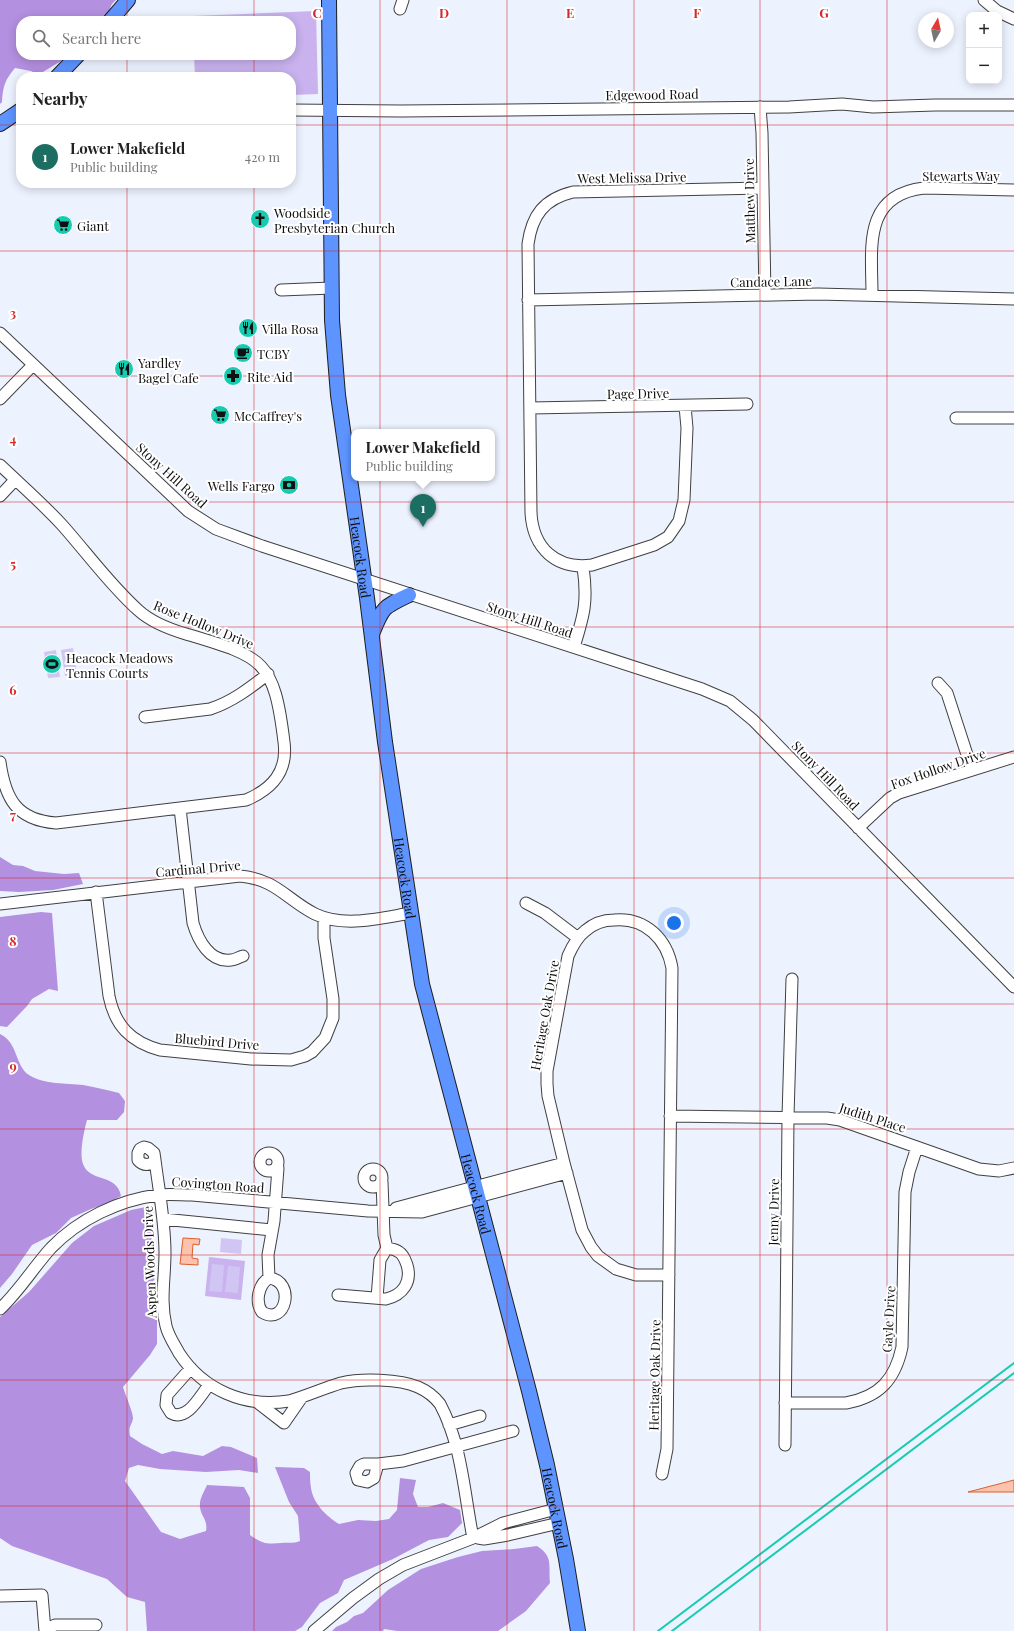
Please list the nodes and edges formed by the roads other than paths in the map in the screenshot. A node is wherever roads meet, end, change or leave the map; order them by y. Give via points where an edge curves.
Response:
1 (128, 0) edge
2 (329, 0) edge
3 (984, 0) edge
4 (114, 16) edge
5 (1014, 19) edge
6 (73, 60) edge
7 (62, 72) edge
8 (1014, 105) edge
9 (760, 107) junction
10 (296, 110) edge
11 (330, 111) junction
12 (16, 115) edge
13 (0, 124) edge
14 (764, 188) junction
15 (1014, 190) edge
16 (332, 288) junction
17 (281, 290) dead end
18 (765, 295) junction
19 (872, 295) junction
20 (1014, 299) edge
21 (528, 300) junction
22 (0, 333) edge
23 (33, 365) junction
24 (0, 398) edge
25 (747, 404) dead end
26 (685, 406) junction
27 (530, 408) junction
28 (956, 418) dead end
29 (1014, 418) edge
30 (0, 465) edge
31 (15, 480) junction
32 (0, 496) edge
33 (583, 567) junction
34 (364, 581) junction
35 (409, 595) junction
36 (371, 636) junction
37 (574, 647) junction
38 (268, 674) junction
39 (938, 682) dead end
40 (145, 717) dead end
41 (1014, 757) edge
42 (0, 762) edge
43 (972, 770) junction
44 (180, 808) junction
45 (858, 828) junction
46 (189, 882) junction
47 (96, 892) junction
48 (526, 903) dead end
49 (0, 904) edge
50 (411, 913) junction
51 (324, 918) junction
52 (578, 938) junction
53 (243, 956) dead end
54 (792, 979) dead end
55 (1014, 987) edge
56 (670, 1116) junction
57 (788, 1117) junction
58 (917, 1147) junction
59 (155, 1160) dead end
60 (278, 1168) dead end
61 (565, 1168) junction
62 (1014, 1168) edge
63 (382, 1182) dead end
64 (477, 1192) junction
65 (160, 1195) junction
66 (274, 1202) junction
67 (383, 1211) junction
68 (163, 1219) junction
69 (272, 1230) junction
70 (387, 1248) junction
71 (669, 1275) junction
72 (269, 1278) dead end
73 (338, 1296) dead end
74 (377, 1298) junction
75 (0, 1309) edge
76 (191, 1368) junction
77 (209, 1385) junction
78 (302, 1397) junction
79 (257, 1402) junction
80 (785, 1403) junction
81 (480, 1416) dead end
82 (449, 1425) junction
83 (513, 1431) dead end
84 (785, 1445) dead end
85 (457, 1447) junction
86 (378, 1464) dead end
87 (662, 1474) dead end
88 (556, 1509) junction
89 (559, 1523) junction
90 (473, 1538) junction
91 (0, 1596) edge
92 (96, 1625) dead end
93 (45, 1630) edge
94 (314, 1631) edge
95 (578, 1631) edge

1 - 4 main road
2 - 11 main road, Heacock Road
3 - 5 street via 997,11
6 - 7 main road
8 - 9 street, Edgewood Road via 873,107 842,104
9 - 11 street, Edgewood Road
9 - 14 street, Matthew Drive
10 - 11 street, Edgewood Road
11 - 16 main road, Heacock Road
12 - 13 main road
14 - 18 street, Matthew Drive
14 - 21 street, West Melissa Drive via 573,192 556,197 537,214 530,231
15 - 19 street, Stewarts Way via 924,188 895,197 876,219
16 - 17 street
16 - 34 main road, Heacock Road via 338,395
18 - 19 street, Candace Lane
18 - 21 street, Candace Lane
19 - 20 street, Candace Lane
21 - 27 street, West Melissa Drive
22 - 23 street, Stony Hill Road
23 - 24 street
23 - 34 street, Stony Hill Road via 188,511 202,521 234,536
25 - 26 street, Page Drive
26 - 27 street, Page Drive
26 - 33 street via 687,428 684,500 682,513 675,528 654,545
27 - 33 street, West Melissa Drive via 533,532 549,555 568,564
28 - 29 street
30 - 31 street, Rose Hollow Drive
31 - 32 street
31 - 38 street, Rose Hollow Drive via 56,518 125,598 143,615 162,626 238,650 257,662
33 - 37 street via 586,583 585,607
34 - 35 street, Stony Hill Road
34 - 36 main road, Heacock Road
35 - 36 main road via 382,610
35 - 37 street, Stony Hill Road
36 - 50 main road, Heacock Road
37 - 45 street, Stony Hill Road via 702,689 730,701 753,720
38 - 40 street via 220,706
38 - 44 street, Rose Hollow Drive via 277,697 284,746 283,765 276,780 265,791 246,800
39 - 43 street via 947,693
41 - 43 street, Fox Hollow Drive
42 - 44 street, Rose Hollow Drive via 5,788 12,801 27,815 41,821 56,823
43 - 45 street, Fox Hollow Drive via 899,793 890,798
44 - 46 street
45 - 55 street, Stony Hill Road
46 - 47 street, Cardinal Drive
46 - 51 street, Cardinal Drive via 249,877 272,885
46 - 53 street via 196,933 202,944 209,952 224,960
47 - 49 street, Cardinal Drive
47 - 51 street, Bluebird Drive via 113,1012 130,1036 141,1044 160,1050 251,1059 291,1060 312,1052 325,1038 333,1018
48 - 52 street via 545,912
50 - 51 street, Cardinal Drive via 367,920
50 - 64 main road, Heacock Road via 426,1006
52 - 56 street, Heritage Oak Drive via 600,922 628,920 652,930 668,952 672,968
52 - 61 street, Heritage Oak Drive via 568,956 564,972 547,1071 548,1096
54 - 57 street, Jenny Drive
56 - 57 street, Judith Place
56 - 71 street, Heritage Oak Drive
57 - 58 street, Judith Place via 840,1120
57 - 80 street, Jenny Drive
58 - 62 street, Judith Place via 979,1169 999,1171
58 - 80 street, Gayle Drive via 905,1192 902,1347 896,1369 878,1391 856,1401
59 - 65 street, Covington Road
60 - 66 street, Covington Road
61 - 64 street, Covington Road
61 - 71 street, Heritage Oak Drive via 582,1230 598,1256 624,1272
63 - 67 street
64 - 67 street, Covington Road via 422,1212
64 - 88 main road, Heacock Road via 529,1391
65 - 66 street, Covington Road
65 - 68 street, Aspen Woods Drive
65 - 75 street, Covington Road via 115,1205 76,1227 50,1250 23,1285
66 - 67 street, Covington Road
66 - 69 street, Covington Road
67 - 70 street
68 - 69 street
68 - 76 street, Aspen Woods Drive via 164,1315 171,1339
69 - 72 street, Covington Road via 268,1255
70 - 74 street via 380,1260
70 - 74 street via 400,1252 409,1276 404,1288 393,1297
71 - 87 street, Heritage Oak Drive via 667,1449
73 - 74 street
76 - 77 street, Aspen Woods Drive
76 - 77 street via 167,1395 166,1404 170,1413 180,1416 187,1413
77 - 79 street, Aspen Woods Drive via 234,1397
78 - 79 street, Aspen Woods Drive via 280,1402
78 - 79 street, Aspen Woods Drive via 284,1423
78 - 82 street, Aspen Woods Drive via 354,1381 408,1384 436,1398
80 - 84 street, Jenny Drive
81 - 82 street
82 - 85 street, Aspen Woods Drive
83 - 85 street
85 - 86 street via 403,1461
85 - 90 street, Aspen Woods Drive
88 - 89 main road, Heacock Road
88 - 90 street via 503,1523
89 - 90 street via 508,1535
89 - 95 main road, Heacock Road
90 - 94 street via 427,1555 385,1575 352,1598
91 - 93 street via 42,1595
92 - 93 street via 55,1624

